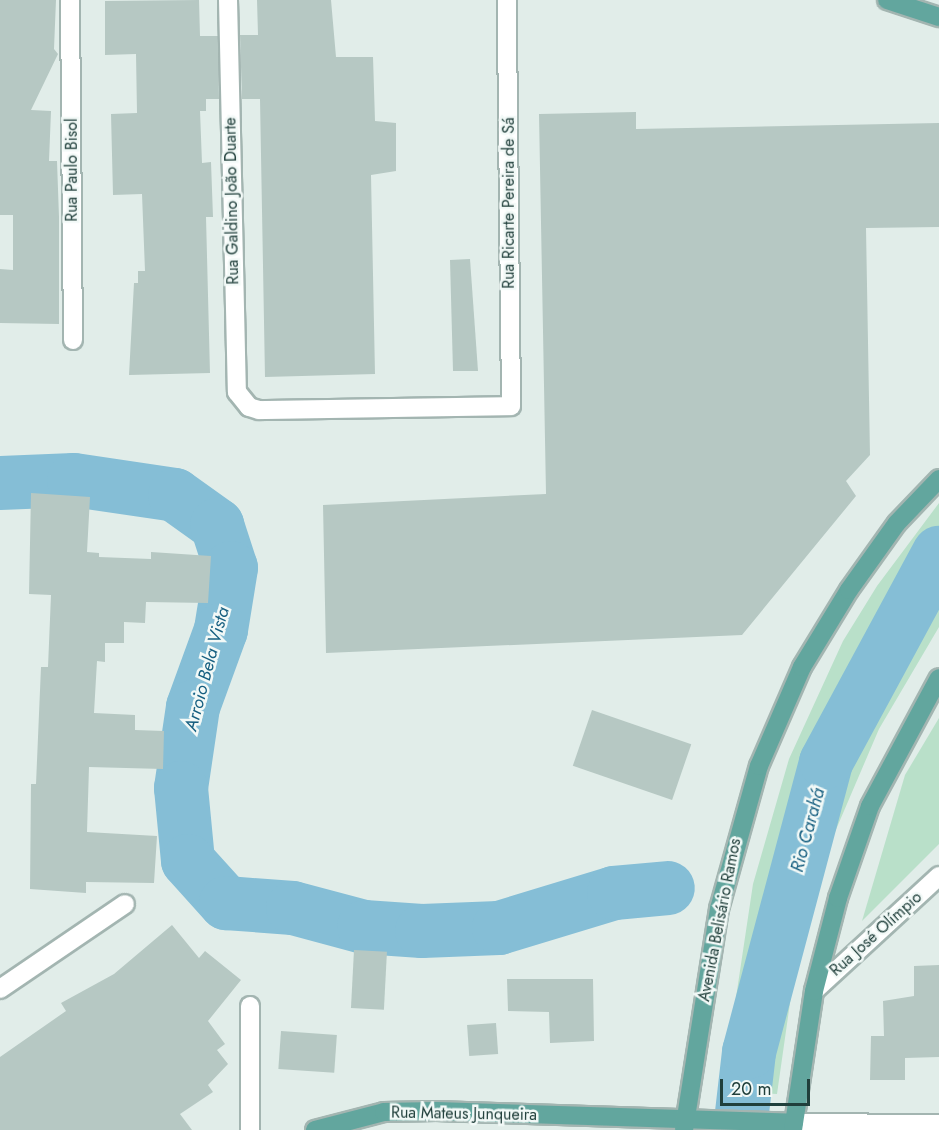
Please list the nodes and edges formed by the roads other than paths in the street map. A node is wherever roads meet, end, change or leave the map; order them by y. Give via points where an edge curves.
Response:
1 (70, 0) edge
2 (228, 0) edge
3 (507, 0) edge
4 (887, 0) edge
5 (939, 16) edge
6 (73, 340) dead end
7 (511, 406) joint
8 (939, 479) edge
9 (939, 678) edge
10 (939, 876) edge
11 (125, 904) dead end
12 (0, 989) edge
13 (814, 991) junction
14 (250, 1006) dead end
15 (939, 1124) edge
16 (685, 1125) edge
17 (793, 1126) edge
18 (250, 1130) edge
19 (315, 1130) edge

1 - 6 street, Rua Paulo Bisol
2 - 7 street, Rua Galdino João Duarte via 236,379 242,401 259,410
3 - 7 street, Rua Ricarte Pereira de Sá
4 - 5 main road
8 - 16 main road, Avenida Belisário Ramos via 897,523 849,590 802,668 759,766 719,909
9 - 13 main road via 870,806 838,898
10 - 13 street, Rua José Olímpio
11 - 12 street
13 - 17 main road
14 - 18 street
15 - 17 street, Rua Mateus Junqueira
16 - 17 main road, Rua Mateus Junqueira via 711,1120
16 - 19 main road, Rua Mateus Junqueira via 436,1111 384,1112

